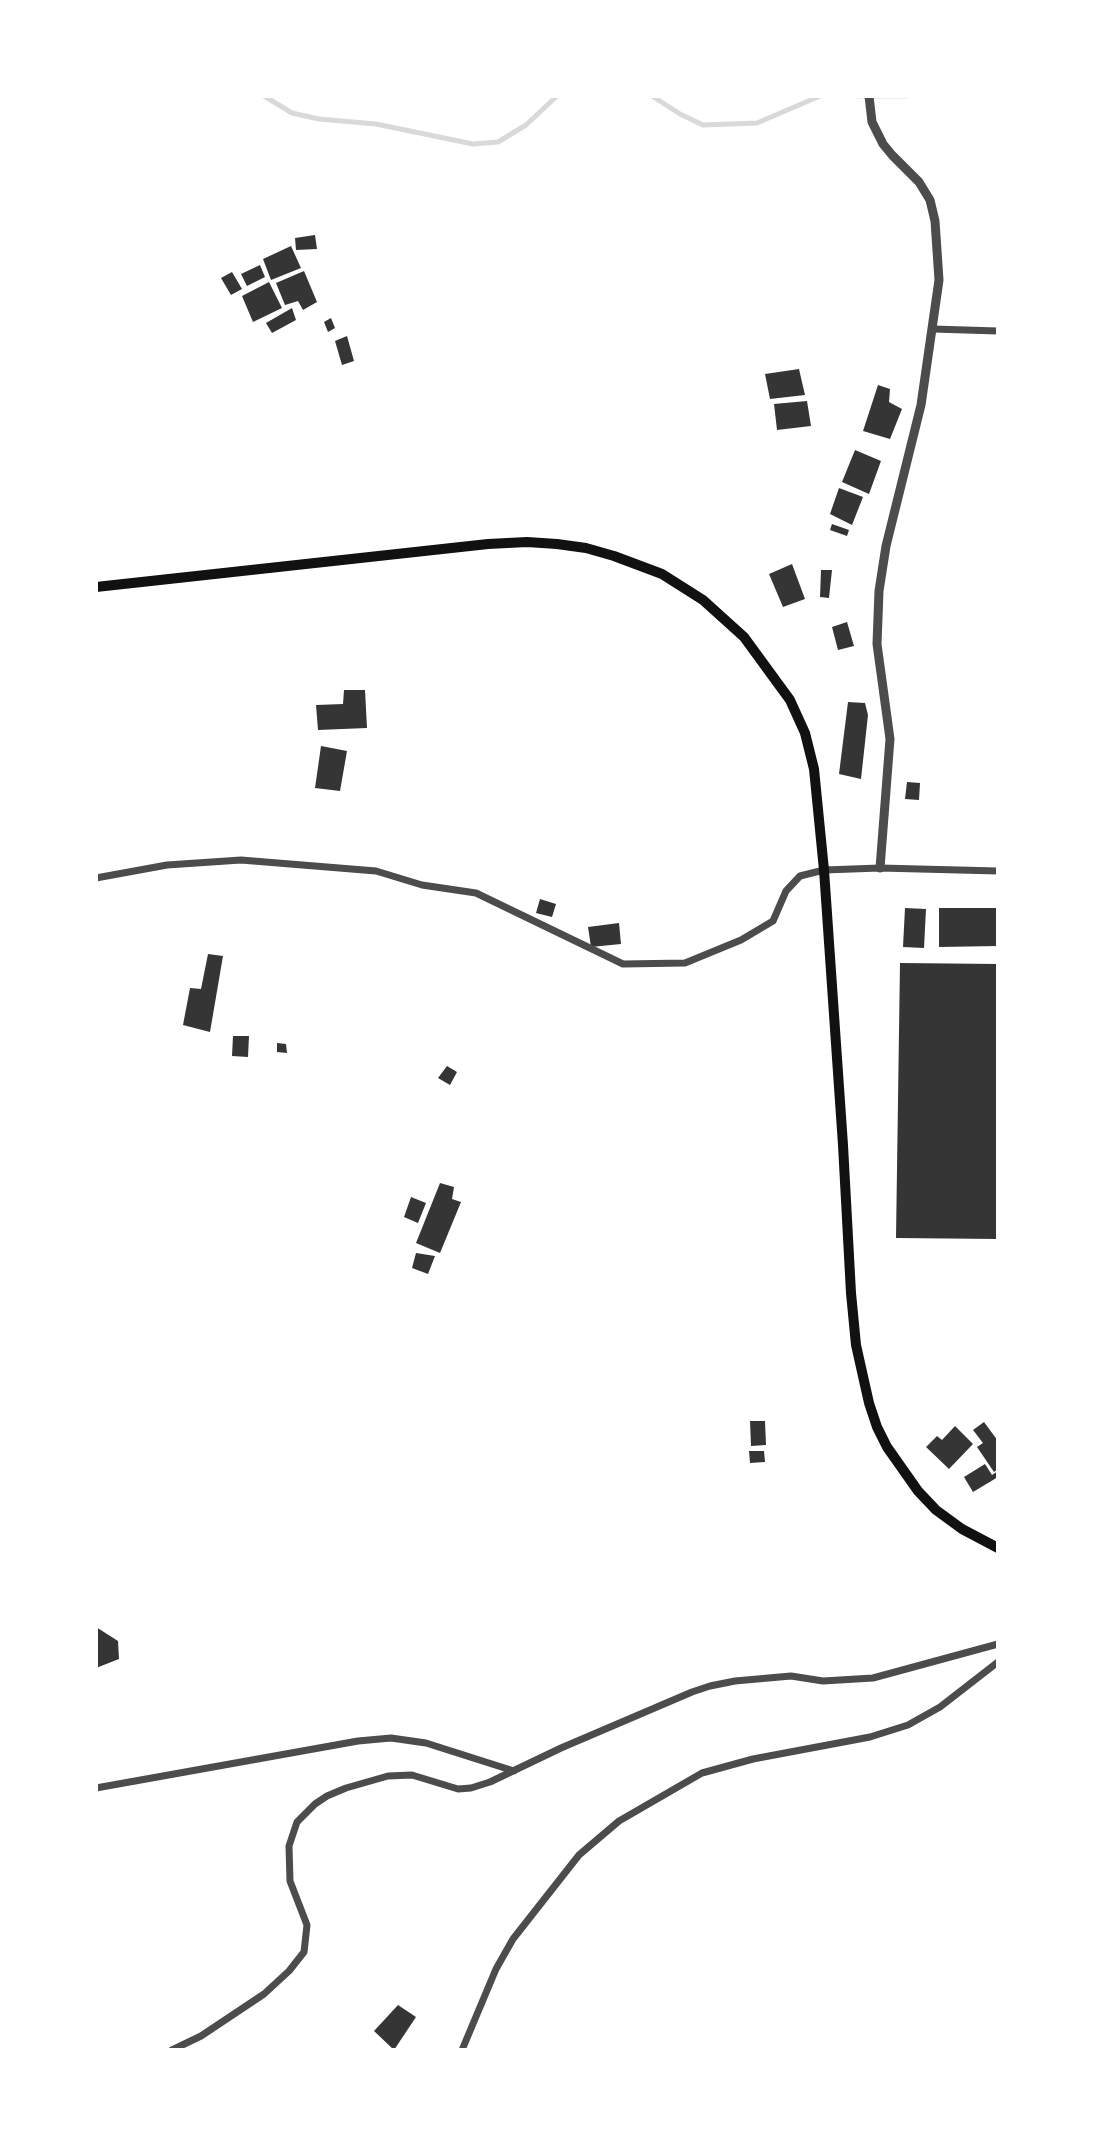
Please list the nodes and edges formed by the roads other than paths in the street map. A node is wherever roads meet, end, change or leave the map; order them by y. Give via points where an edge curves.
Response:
1 (869, 96) edge
2 (933, 329) junction
3 (998, 331) edge
4 (96, 587) edge
5 (880, 869) junction
6 (824, 870) junction
7 (998, 871) edge
8 (96, 878) edge
9 (998, 1548) edge
10 (998, 1644) edge
11 (998, 1662) edge
12 (514, 1771) junction
13 (96, 1788) edge
14 (172, 2050) edge
15 (462, 2050) edge

1 - 2 street via 872,122 883,144 926,191 933,210 939,280
2 - 3 street
2 - 5 street via 922,405 879,591 877,644 890,739
4 - 6 main road via 527,541 586,548 642,565 680,585 723,617 790,700 814,769
5 - 6 street
5 - 7 street
6 - 8 street via 800,876 786,891 773,921 741,940 685,963 623,964 476,893 422,885 376,871 241,860 167,865
6 - 9 main road via 851,1293 869,1403 887,1447 918,1491 962,1529
10 - 12 street via 873,1678 823,1681 791,1676 710,1686
11 - 15 street via 940,1707 901,1728 702,1773 619,1821 579,1855 513,1939
12 - 13 street via 426,1743 391,1738
12 - 14 street via 479,1787 458,1789 426,1777 388,1776 346,1788 315,1804 297,1822 288,1855 290,1881 307,1925 304,1952 264,1994

